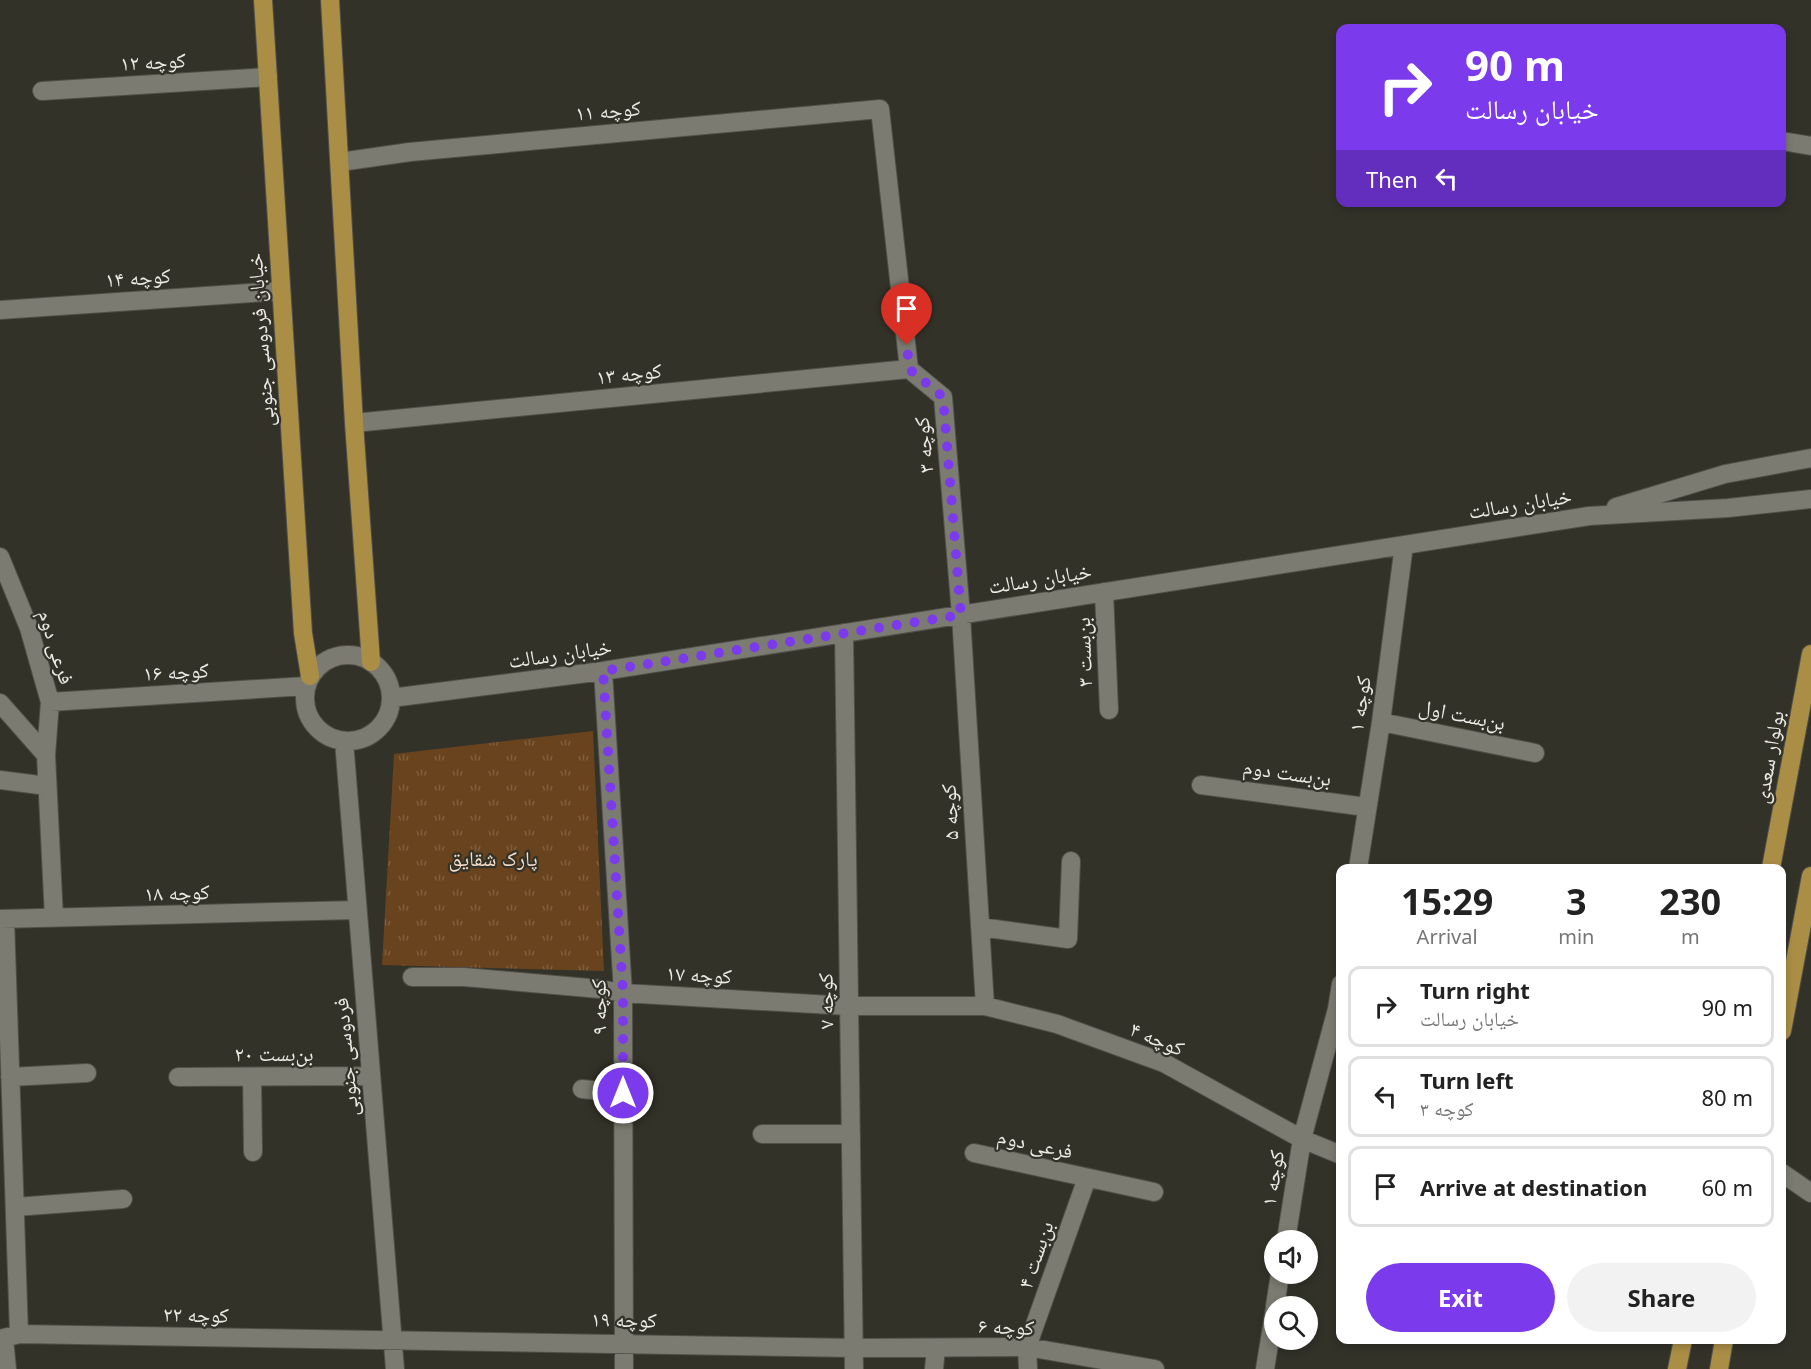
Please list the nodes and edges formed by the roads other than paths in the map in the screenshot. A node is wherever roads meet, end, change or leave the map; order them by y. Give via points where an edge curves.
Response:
1 (263, 0) edge
2 (330, 0) edge
3 (268, 77) junction
4 (42, 91) dead end
5 (1786, 142) edge
6 (1811, 146) edge
7 (340, 162) junction
8 (280, 291) junction
9 (0, 310) edge
10 (909, 369) junction
11 (354, 423) junction
12 (1811, 458) edge
13 (1811, 500) edge
14 (1589, 516) junction
15 (1404, 545) junction
16 (0, 557) edge
17 (1104, 592) junction
18 (961, 615) junction
19 (844, 633) junction
20 (1811, 654) edge
21 (371, 662) junction
22 (603, 671) junction
23 (308, 681) junction
24 (391, 698) junction
25 (50, 702) junction
26 (0, 703) edge
27 (1109, 710) dead end
28 (1381, 722) junction
29 (344, 741) junction
30 (1535, 753) dead end
31 (46, 755) junction
32 (0, 780) edge
33 (1202, 785) dead end
34 (47, 786) junction
35 (1366, 807) junction
36 (1071, 861) dead end
37 (1359, 864) edge
38 (1772, 864) edge
39 (1811, 876) edge
40 (356, 910) junction
41 (54, 918) junction
42 (3, 919) edge
43 (980, 927) junction
44 (412, 976) dead end
45 (623, 993) junction
46 (849, 1006) junction
47 (985, 1006) junction
48 (1786, 1010) edge
49 (1336, 1020) edge
50 (87, 1073) dead end
51 (370, 1076) junction
52 (10, 1077) junction
53 (178, 1077) dead end
54 (252, 1077) junction
55 (582, 1089) dead end
56 (623, 1093) junction
57 (6, 1130) edge
58 (762, 1134) dead end
59 (851, 1134) junction
60 (1302, 1139) junction
61 (253, 1152) dead end
62 (974, 1153) dead end
63 (1336, 1153) edge
64 (1786, 1176) edge
65 (1087, 1178) junction
66 (1154, 1192) dead end
67 (1811, 1193) edge
68 (123, 1199) dead end
69 (15, 1207) junction
70 (1288, 1230) edge
71 (8, 1337) edge
72 (393, 1341) junction
73 (622, 1343) junction
74 (1682, 1344) edge
75 (1723, 1344) edge
76 (1027, 1347) junction
77 (854, 1348) junction
78 (936, 1348) junction
79 (1268, 1350) edge
80 (7, 1369) edge
81 (395, 1369) edge
82 (624, 1369) edge
83 (854, 1369) edge
84 (934, 1369) edge
85 (1028, 1369) edge
86 (1155, 1369) edge
87 (1265, 1369) edge
88 (1677, 1369) edge
89 (1719, 1369) edge

1 - 3 main road, خیابان فردوسی جنوبی
2 - 7 main road
3 - 4 street, کوچه ۱۲
3 - 8 main road, خیابان فردوسی جنوبی
5 - 6 street
7 - 10 street, کوچه ۱۱ via 410,152 880,109
7 - 11 main road
8 - 9 street, کوچه ۱۴
8 - 23 main road, خیابان فردوسی جنوبی
10 - 11 street, کوچه ۱۳
10 - 18 street, کوچه ۳ via 943,397
11 - 21 main road
12 - 14 street via 1725,474
13 - 14 street
14 - 15 street, خیابان رسالت
15 - 17 street, خیابان رسالت
15 - 28 street, کوچه ۱
16 - 25 street, فرعی دوم via 29,628
17 - 18 street, خیابان رسالت
17 - 27 street, بن‌بست ۳
18 - 19 street, خیابان رسالت
18 - 43 street, کوچه ۵
19 - 22 street, خیابان رسالت
19 - 46 street, کوچه ۷
20 - 38 main road, بولوار سعدی
21 - 23 street via 355,655 338,656 322,663
21 - 24 street via 381,671
22 - 24 street, خیابان رسالت
22 - 45 street, کوچه ۹
23 - 25 street, کوچه ۱۶
23 - 29 street via 305,702 309,716 329,737
24 - 29 street via 388,712 376,729 358,740
25 - 31 street, فرعی دوم
26 - 31 street
28 - 30 street, بن‌بست اول
28 - 35 street, کوچه ۱
29 - 40 street, فردوسی جنوبی
31 - 34 street, فرعی دوم
32 - 34 street
33 - 35 street, بن‌بست دوم
34 - 41 street, فرعی دوم
35 - 37 street, کوچه ۱
36 - 43 street via 1068,939
39 - 48 main road
40 - 41 street, کوچه ۱۸
40 - 51 street, فردوسی جنوبی
41 - 42 street, کوچه ۱۸
42 - 52 street
43 - 47 street, کوچه ۵
44 - 45 street, کوچه ۱۷ via 464,976
45 - 46 street, کوچه ۱۷
45 - 56 street, کوچه ۹
46 - 47 street, کوچه ۱۷
46 - 59 street, کوچه ۷
47 - 60 street, کوچه ۴ via 1057,1024 1164,1063
49 - 60 street, کوچه ۱
50 - 52 street
51 - 54 street, بن‌بست ۲۰
51 - 72 street, فردوسی جنوبی
52 - 57 street
53 - 54 street, بن‌بست ۲۰
54 - 61 street
55 - 56 street
56 - 73 street, کوچه ۹
57 - 69 street
58 - 59 street
59 - 77 street, کوچه ۷
60 - 63 street, کوچه ۴
60 - 70 street, کوچه ۱
62 - 65 street, فرعی دوم
64 - 67 street
65 - 66 street, فرعی دوم
65 - 76 street, بن‌بست ۴
68 - 69 street
69 - 71 street
71 - 72 street, کوچه ۲۲
71 - 80 street
72 - 73 street, کوچه ۱۹
72 - 81 street, فردوسی جنوبی
73 - 77 street, کوچه ۱۹
73 - 82 street
74 - 88 main road
75 - 89 main road
76 - 78 street, کوچه ۶
76 - 85 street
76 - 86 street, کوچه ۶
77 - 78 street, کوچه ۶
77 - 83 street, کوچه ۷
78 - 84 street
79 - 87 street

